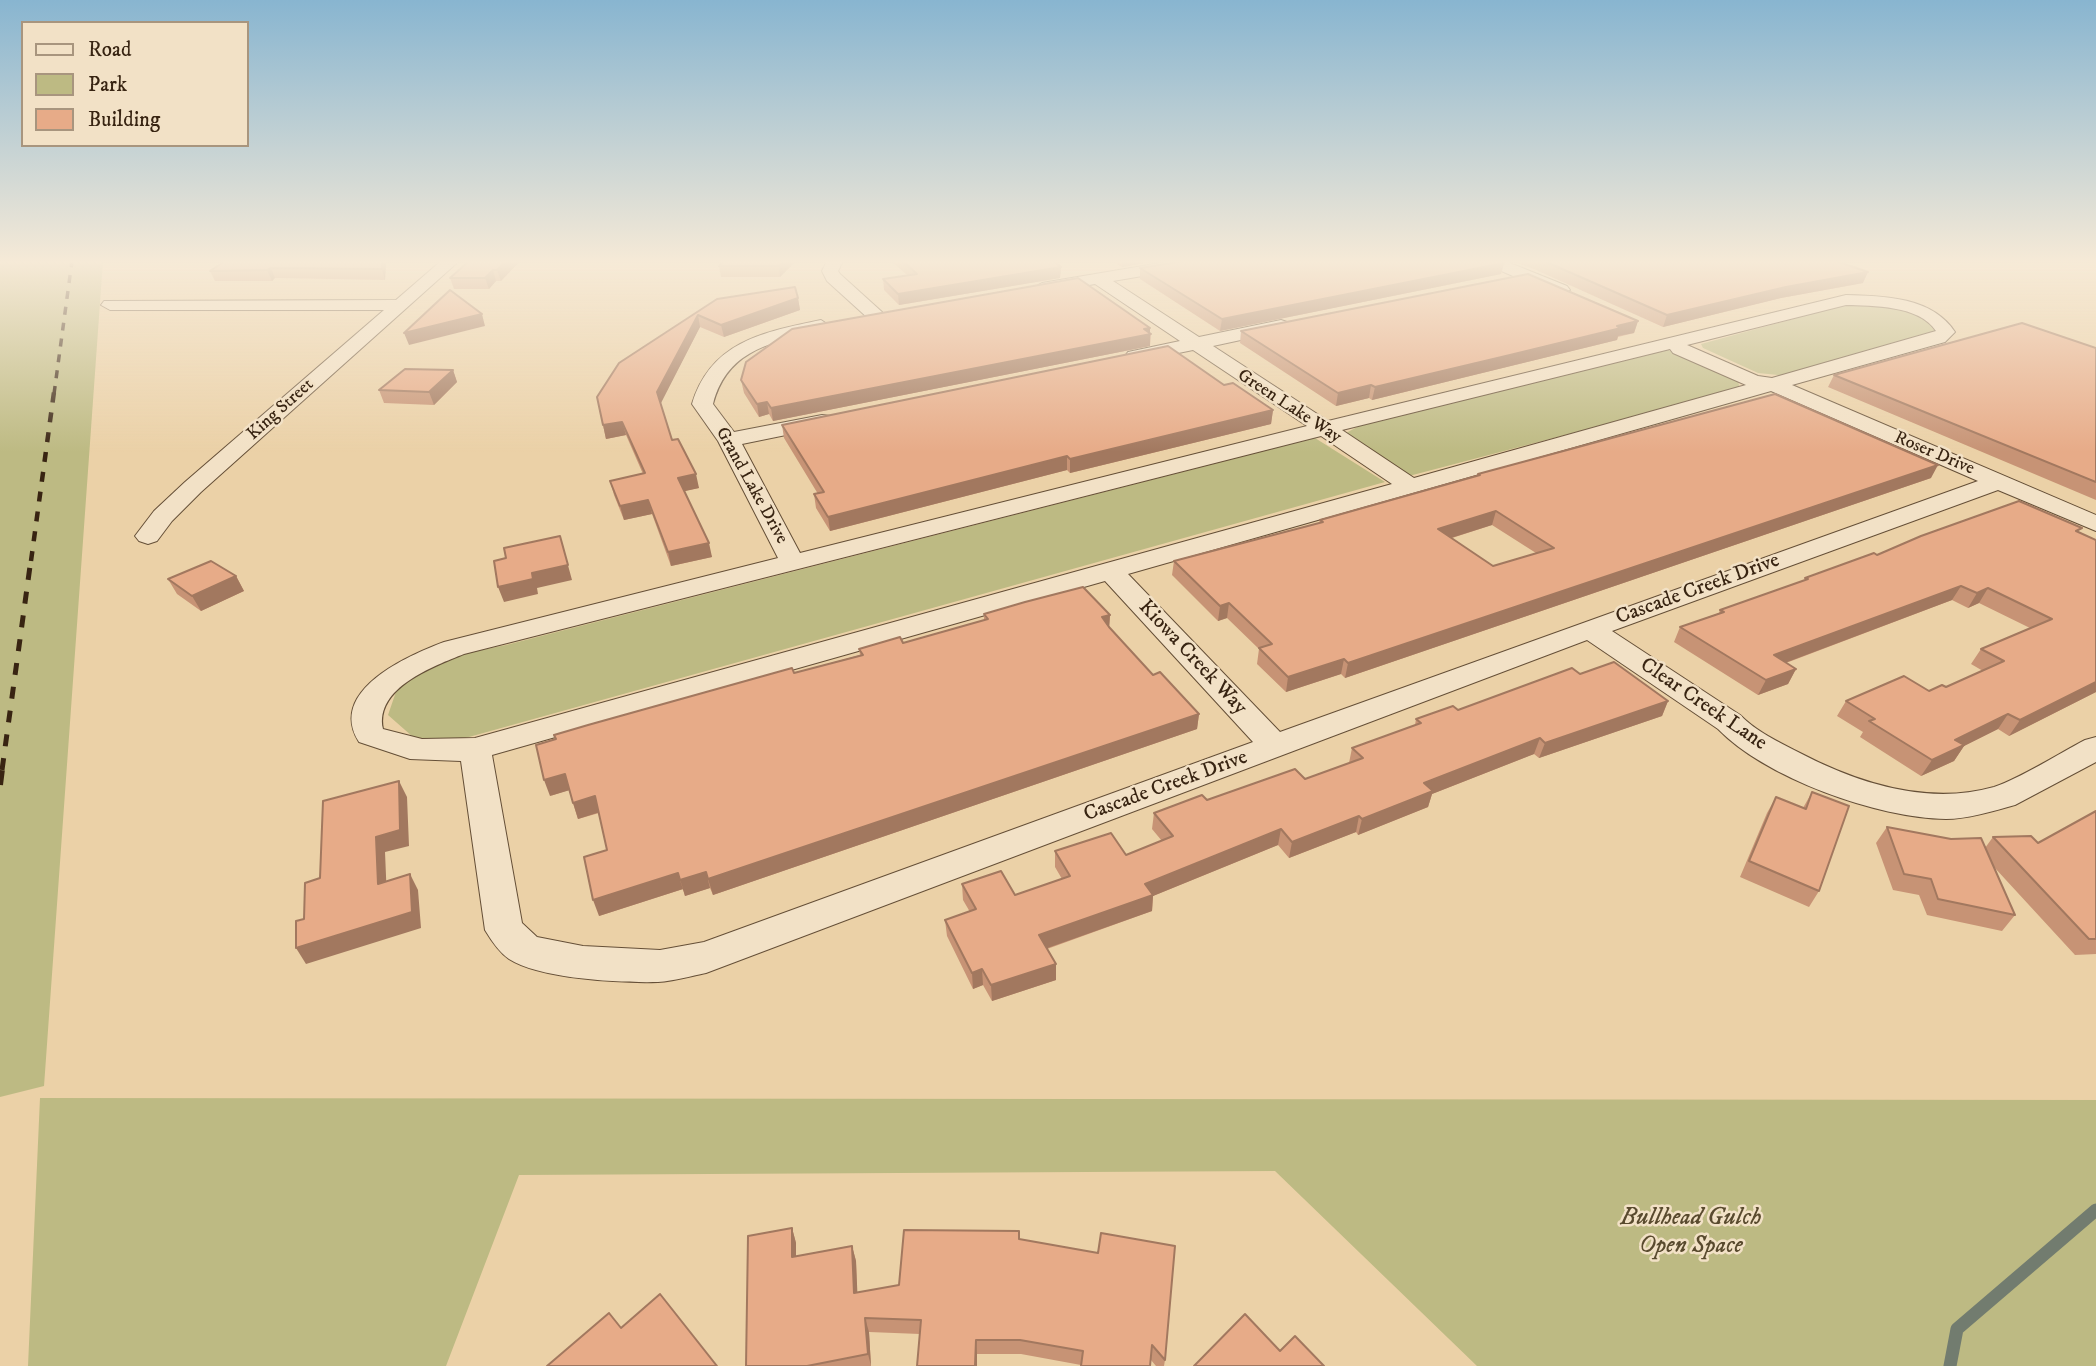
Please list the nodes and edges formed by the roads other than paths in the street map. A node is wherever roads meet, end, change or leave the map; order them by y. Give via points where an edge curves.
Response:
1 (378, 325) edge
2 (834, 325) edge
3 (1166, 325) edge
4 (1288, 325) edge
5 (1745, 325) edge
6 (1943, 325) edge
7 (1650, 331) dead end
8 (1674, 342) junction
9 (1194, 344) junction
10 (1113, 361) edge
11 (1771, 384) junction
12 (847, 416) edge
13 (1321, 429) junction
14 (729, 440) junction
15 (1998, 482) junction
16 (1410, 485) junction
17 (2096, 524) edge
18 (148, 536) dead end
19 (793, 563) junction
20 (1109, 570) junction
21 (1590, 629) junction
22 (1275, 746) junction
23 (2096, 748) edge
24 (475, 749) junction

1 - 18 street, King Street via 193,487
2 - 14 street, Grand Lake Drive via 765,340 726,360 707,386 702,404
3 - 9 street, Green Lake Way
4 - 9 street
5 - 8 street
6 - 11 street via 1946,332 1938,338
7 - 8 street, Roser Drive
8 - 11 street, Roser Drive via 1680,349 1752,381
8 - 13 street
9 - 10 street
9 - 13 street, Green Lake Way
11 - 15 street, Roser Drive
11 - 16 street
12 - 14 street
13 - 16 street, Green Lake Way
13 - 19 street
14 - 19 street, Grand Lake Drive
15 - 17 street, Roser Drive
15 - 21 street, Cascade Creek Drive
16 - 20 street
19 - 24 street via 454,648 403,671 368,708 370,736 398,748 430,752
20 - 22 street, Kiowa Creek Way
20 - 24 street
21 - 22 street, Cascade Creek Drive
21 - 23 street, Clear Creek Lane via 1729,722 1745,738 1822,779 1882,799 1947,807 2003,797
22 - 24 street, Cascade Creek Drive via 706,957 660,965 548,957 523,948 504,930

